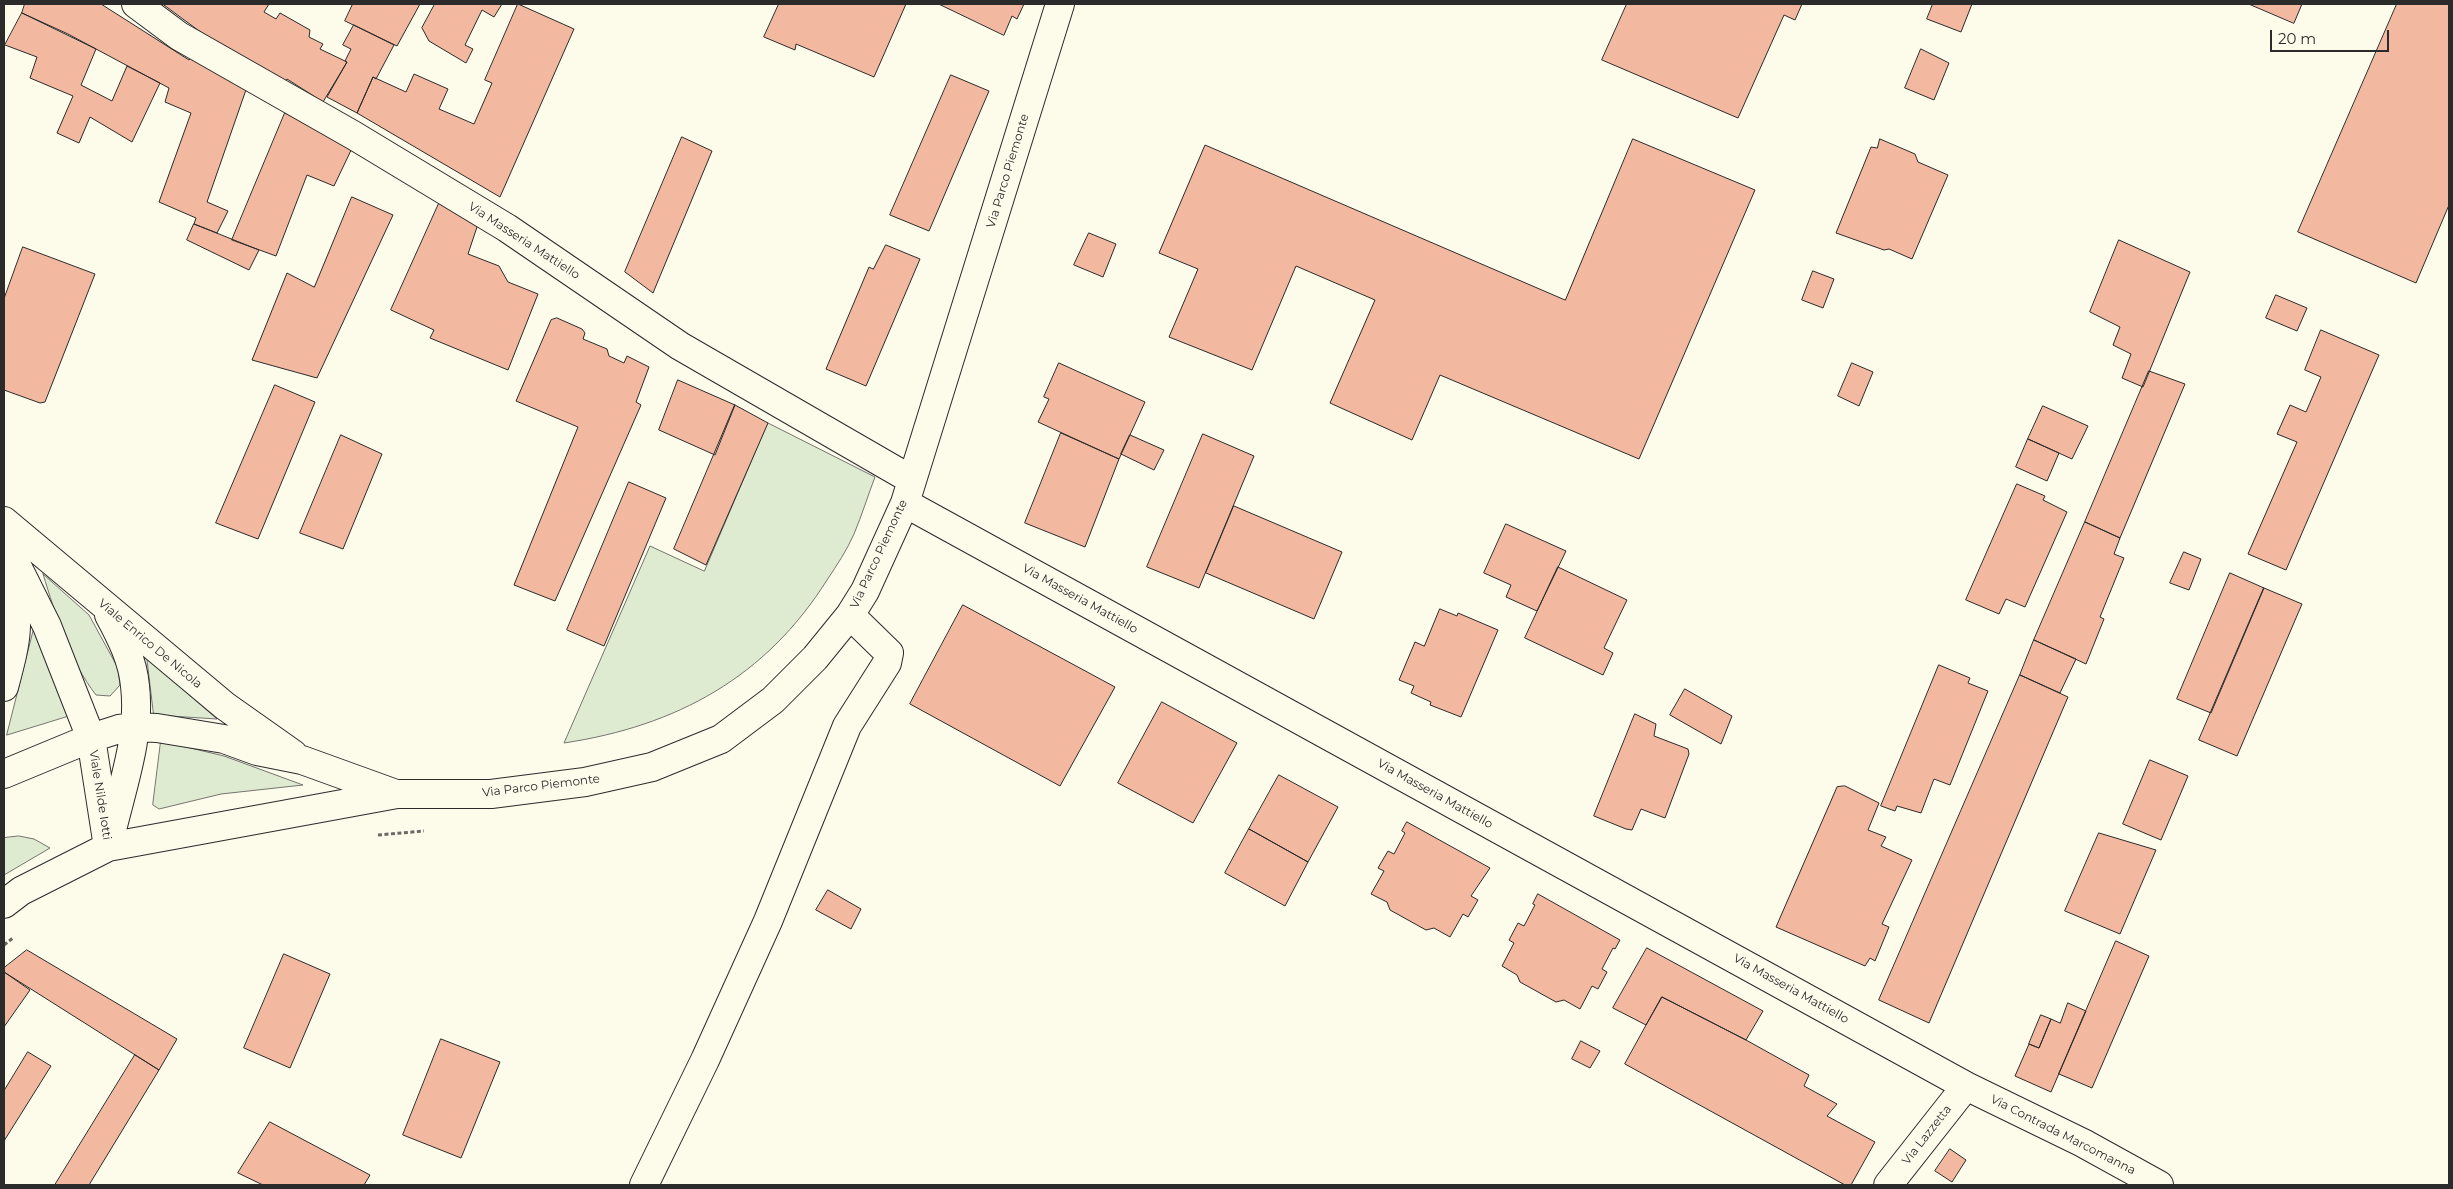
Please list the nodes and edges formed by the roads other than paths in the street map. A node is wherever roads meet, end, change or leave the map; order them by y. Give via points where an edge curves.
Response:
1 (136, 4) edge
2 (1060, 4) edge
3 (908, 491) junction
4 (4, 521) edge
5 (4, 540) edge
6 (4, 561) edge
7 (104, 605) junction
8 (850, 615) junction
9 (4, 687) edge
10 (135, 727) junction
11 (91, 738) junction
12 (302, 760) junction
13 (4, 774) edge
14 (397, 794) junction
15 (108, 848) junction
16 (4, 904) edge
17 (1966, 1086) junction
18 (644, 1185) edge
19 (1888, 1185) edge
20 (2159, 1185) edge

1 - 3 street, Via Masseria Mattiello via 179,36 507,228 680,346
2 - 3 street, Via Parco Piemonte
3 - 8 street, Via Parco Piemonte via 865,591
3 - 17 street, Via Masseria Mattiello
4 - 7 street, Viale Enrico De Nicola
5 - 11 street, Viale Nilde Iotti via 47,626
6 - 9 street via 15,599 17,638
7 - 10 street, Viale Nilde Iotti via 126,646 136,686
7 - 12 street, Viale Enrico De Nicola via 225,706
8 - 14 street, Via Parco Piemonte via 773,700 721,739 652,767 585,782 491,794
8 - 18 street via 889,652 887,664 847,726 768,921
10 - 11 street, Viale Enrico De Nicola
10 - 12 street, Viale Enrico De Nicola via 224,739
10 - 15 street, Viale Nilde Iotti
11 - 13 street
11 - 15 street, Viale Nilde Iotti
12 - 14 street, Viale Enrico De Nicola
14 - 15 street
15 - 16 street via 21,891
17 - 19 street, Via Lazzetta
17 - 20 street, Via Contrada Marcomanna

